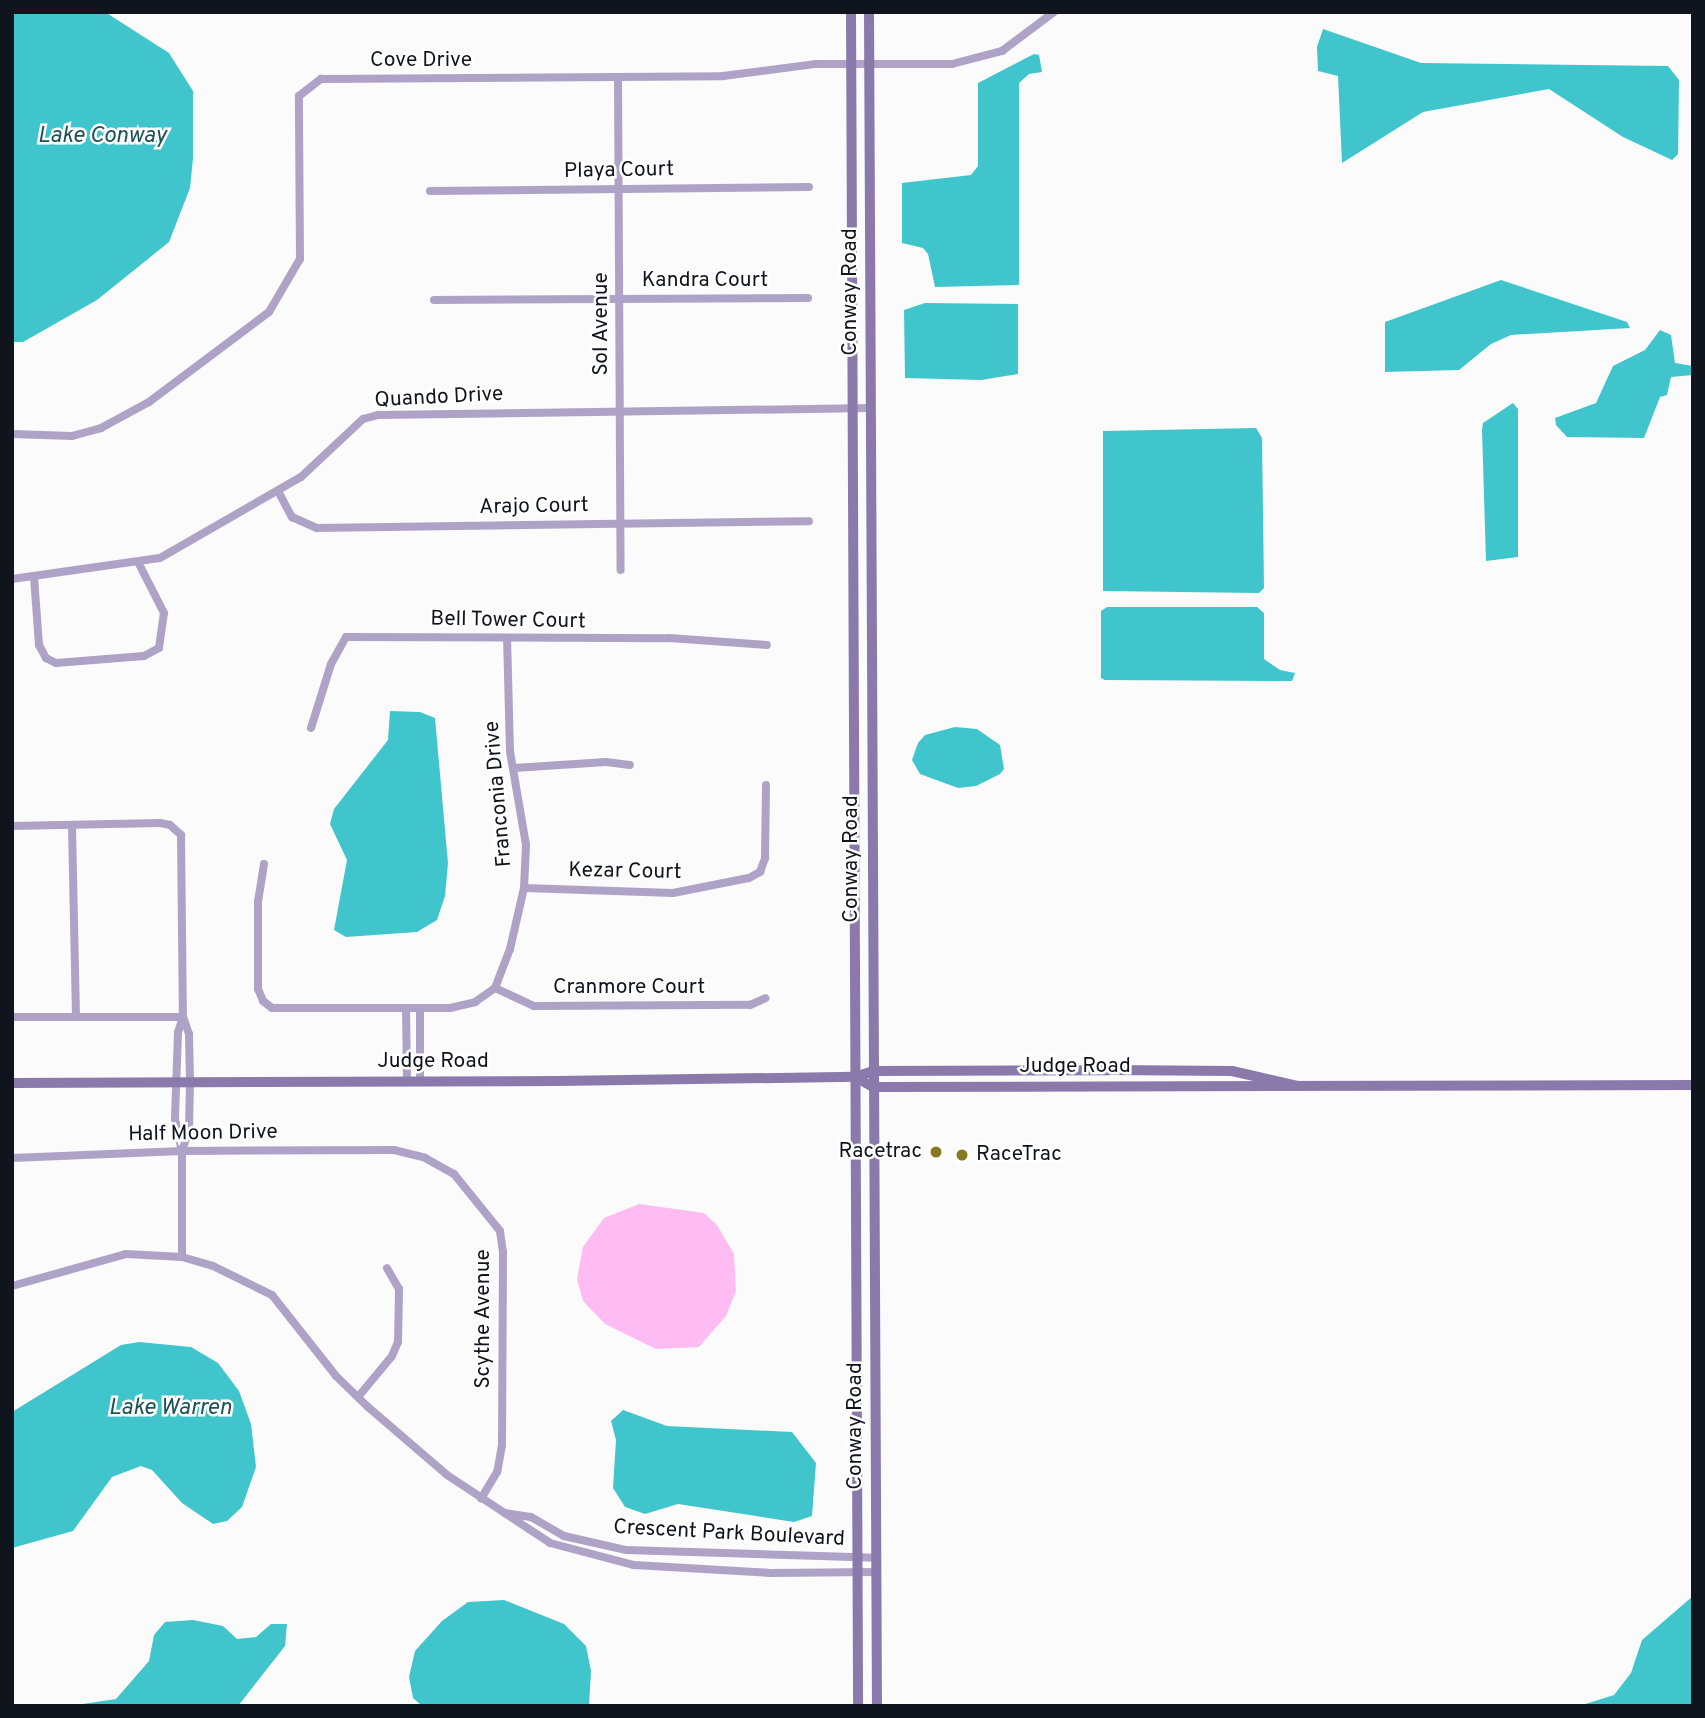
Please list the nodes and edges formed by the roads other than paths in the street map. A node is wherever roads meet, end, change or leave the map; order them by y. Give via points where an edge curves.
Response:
1 (851, 12) edge
2 (869, 12) edge
3 (1054, 12) edge
4 (851, 63) junction
5 (869, 63) junction
6 (618, 77) junction
7 (809, 187) dead end
8 (619, 189) junction
9 (430, 191) dead end
10 (808, 298) dead end
11 (620, 299) junction
12 (434, 300) dead end
13 (852, 408) junction
14 (871, 408) junction
15 (620, 410) junction
16 (12, 434) edge
17 (278, 491) junction
18 (809, 520) dead end
19 (620, 523) junction
20 (139, 564) junction
21 (621, 570) dead end
22 (34, 577) junction
23 (12, 579) edge
24 (507, 638) junction
25 (767, 645) dead end
26 (853, 667) junction
27 (871, 700) junction
28 (311, 728) dead end
29 (630, 765) dead end
30 (514, 768) junction
31 (766, 785) dead end
32 (72, 825) junction
33 (12, 826) edge
34 (264, 864) dead end
35 (524, 888) junction
36 (495, 988) junction
37 (766, 998) dead end
38 (405, 1008) junction
39 (420, 1008) junction
40 (12, 1017) edge
41 (76, 1017) junction
42 (183, 1017) junction
43 (406, 1039) junction
44 (420, 1039) junction
45 (873, 1071) junction
46 (855, 1077) junction
47 (177, 1082) junction
48 (190, 1082) junction
49 (407, 1082) junction
50 (420, 1082) junction
51 (12, 1083) edge
52 (1693, 1085) edge
53 (1298, 1086) junction
54 (873, 1087) junction
55 (175, 1119) junction
56 (189, 1119) junction
57 (394, 1150) joint
58 (182, 1151) junction
59 (12, 1158) edge
60 (182, 1257) junction
61 (387, 1268) dead end
62 (12, 1286) edge
63 (856, 1287) junction
64 (874, 1321) junction
65 (358, 1397) junction
66 (481, 1499) junction
67 (502, 1512) junction
68 (541, 1523) junction
69 (535, 1536) junction
70 (771, 1557) junction
71 (857, 1558) junction
72 (876, 1558) junction
73 (876, 1572) junction
74 (771, 1573) junction
75 (857, 1574) junction
76 (858, 1706) edge
77 (877, 1706) edge

1 - 4 main road, Conway Road
2 - 5 main road, Conway Road
3 - 5 street, Cove Drive via 1002,51 980,59 952,64
4 - 5 street, Cove Drive
4 - 6 street, Cove Drive via 723,76
4 - 13 main road, Conway Road
5 - 14 main road, Conway Road
6 - 8 street, Sol Avenue
6 - 16 street, Cove Drive via 321,79 307,86 299,96 300,259 269,313 149,402 101,428 72,436
7 - 8 street, Playa Court
8 - 9 street, Playa Court
8 - 11 street, Sol Avenue
10 - 11 street, Kandra Court
11 - 12 street, Kandra Court
11 - 15 street, Sol Avenue
13 - 14 street, Quando Drive
13 - 15 street, Quando Drive
13 - 26 main road, Conway Road
14 - 27 main road, Conway Road
15 - 17 street, Quando Drive via 378,415 363,419 326,457
15 - 19 street, Sol Avenue
17 - 19 street, Arajo Court via 292,517 317,528
17 - 20 street, Quando Drive via 160,558
18 - 19 street, Arajo Court
19 - 21 street, Sol Avenue
20 - 22 street, Quando Drive
20 - 22 street via 164,614 159,648 144,656 56,663 46,658 39,645
22 - 23 street, Quando Drive
24 - 25 street, Bell Tower Court via 669,638
24 - 28 street, Bell Tower Court via 345,637 331,664
24 - 30 street, Franconia Drive
26 - 27 main road
26 - 46 main road, Conway Road
27 - 45 main road, Conway Road
29 - 30 street via 606,762
30 - 35 street, Franconia Drive via 526,845
31 - 35 street, Kezar Court via 765,858 760,872 749,878 673,892
32 - 33 street
32 - 41 street
32 - 42 street via 160,823 180,835
34 - 38 street via 258,901 258,989 262,1001 272,1008
35 - 36 street, Franconia Drive via 510,949
36 - 37 street, Cranmore Court via 534,1006 750,1005
36 - 39 street via 475,1002
38 - 39 street
38 - 43 street
39 - 44 street
40 - 41 street
41 - 42 street
42 - 47 street
42 - 48 street via 189,1034
43 - 44 street
43 - 49 street
44 - 50 street
45 - 46 main road, Judge Road
45 - 53 main road, Judge Road via 1232,1071
45 - 54 main road, Conway Road
46 - 50 main road, Judge Road
46 - 54 main road, Judge Road
46 - 63 main road, Conway Road
47 - 48 main road, Judge Road
47 - 51 main road, Judge Road
47 - 55 street
48 - 49 main road, Judge Road
48 - 56 street
49 - 50 main road, Judge Road
52 - 53 main road, Judge Road
53 - 54 main road, Judge Road
54 - 64 main road, Conway Road
55 - 56 street
55 - 58 street
56 - 58 street
57 - 58 street, Half Moon Drive
57 - 66 street, Scythe Avenue via 425,1158 454,1174 500,1231 502,1446 497,1472
58 - 59 street, Half Moon Drive
58 - 60 street
60 - 62 street, Crescent Park Boulevard via 126,1254
60 - 65 street, Crescent Park Boulevard via 213,1266 272,1295
61 - 65 street via 399,1289 398,1342
63 - 64 main road via 863,1309
63 - 71 main road, Conway Road
64 - 72 main road, Conway Road
65 - 66 street, Crescent Park Boulevard
66 - 67 street, Crescent Park Boulevard
67 - 68 street, Crescent Park Boulevard
67 - 69 street, Crescent Park Boulevard
68 - 69 street
68 - 70 street, Crescent Park Boulevard via 564,1536 626,1550
69 - 74 street, Crescent Park Boulevard via 634,1565
70 - 71 street, Crescent Park Boulevard
70 - 74 street
71 - 72 street, Crescent Park Boulevard
71 - 75 main road, Conway Road
72 - 73 main road, Conway Road
73 - 75 street, Crescent Park Boulevard
73 - 77 main road, Conway Road
74 - 75 street, Crescent Park Boulevard
75 - 76 main road, Conway Road

